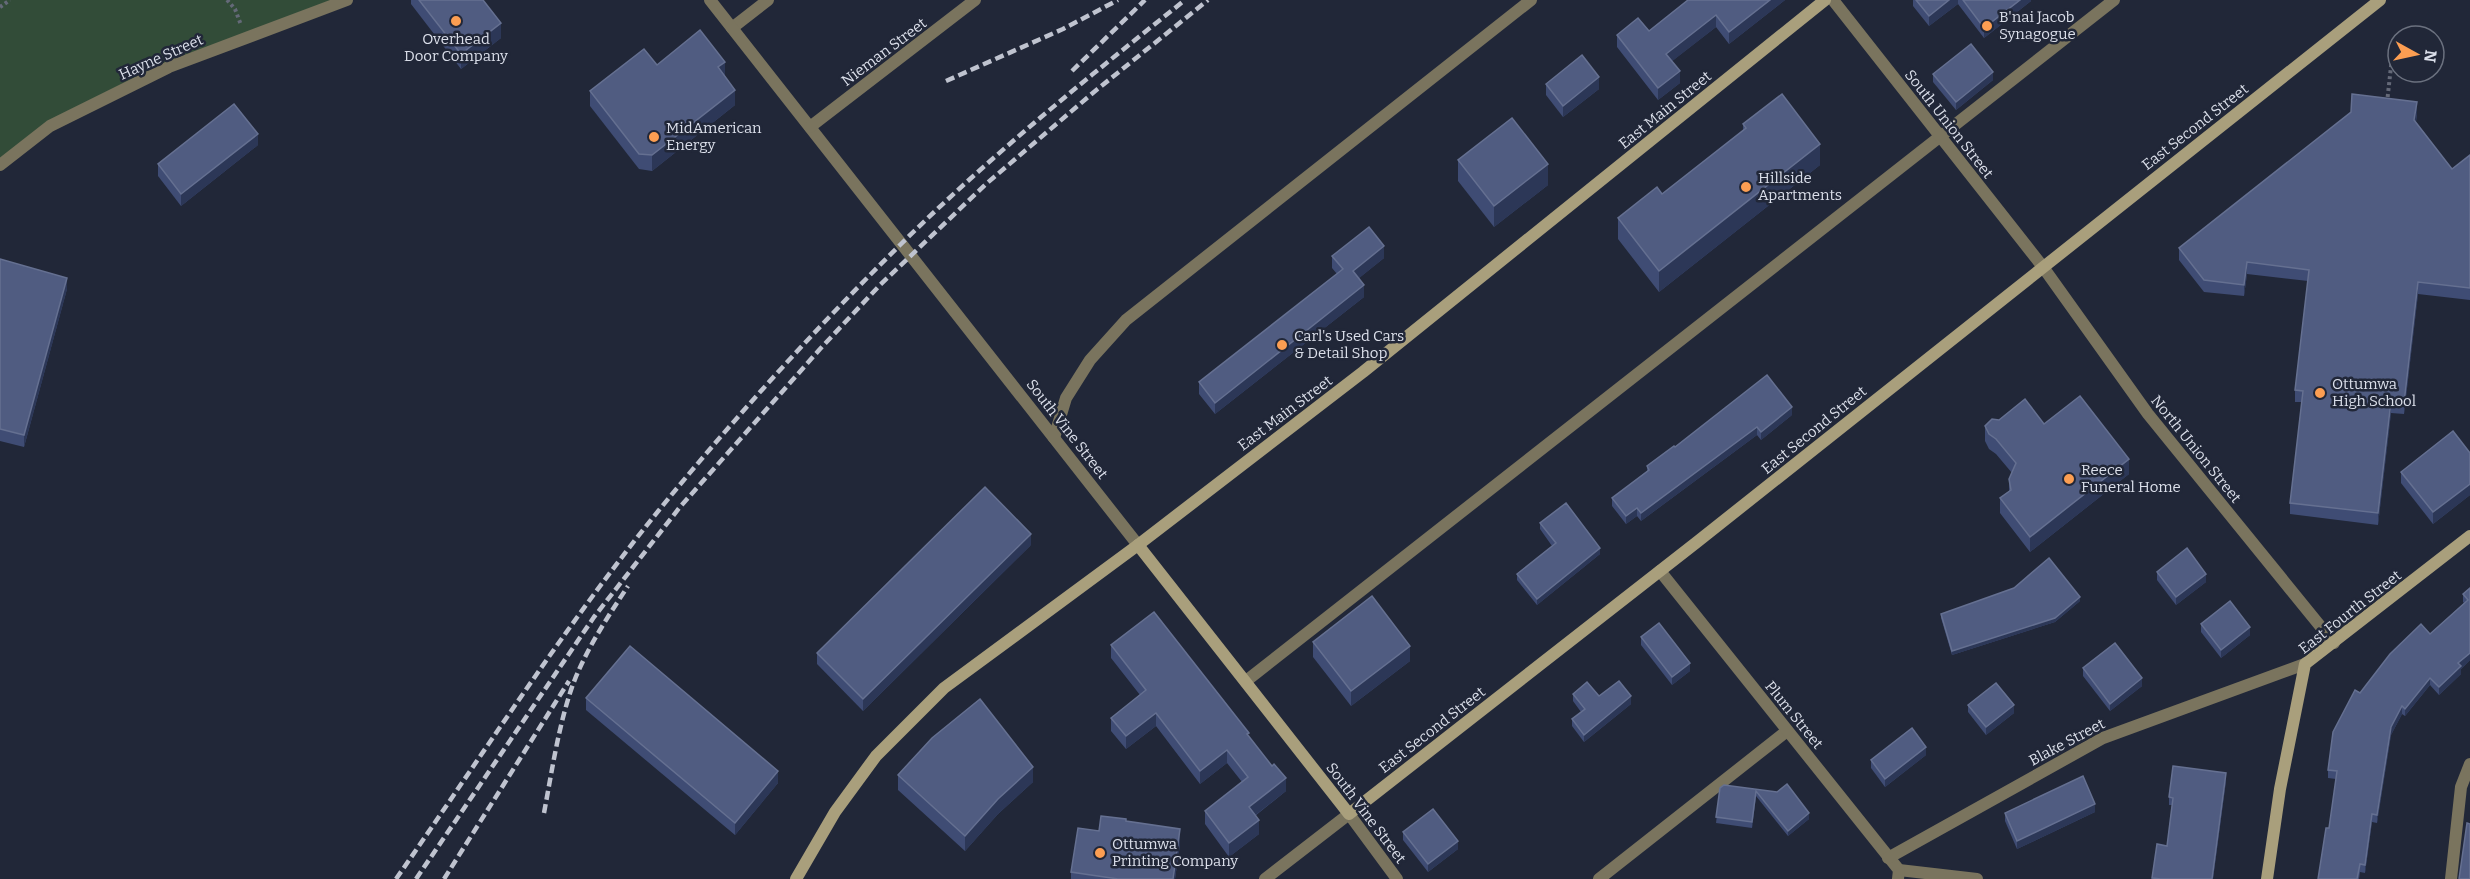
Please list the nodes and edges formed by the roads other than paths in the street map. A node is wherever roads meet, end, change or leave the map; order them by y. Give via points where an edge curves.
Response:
1 (347, 0) edge
2 (710, 0) edge
3 (768, 0) edge
4 (975, 0) edge
5 (1531, 0) edge
6 (1826, 0) edge
7 (1833, 0) edge
8 (2114, 0) edge
9 (2380, 0) edge
10 (732, 28) junction
11 (810, 127) junction
12 (1940, 136) junction
13 (0, 165) edge
14 (2043, 267) junction
15 (1054, 438) junction
16 (2470, 536) edge
17 (1138, 545) junction
18 (1660, 571) junction
19 (2334, 643) junction
20 (2305, 664) junction
21 (1246, 681) junction
22 (1787, 731) junction
23 (2470, 764) edge
24 (1349, 814) junction
25 (1888, 858) junction
26 (1899, 874) edge
27 (796, 879) edge
28 (1265, 879) edge
29 (1397, 879) edge
30 (1599, 879) edge
31 (1977, 879) edge
32 (2267, 879) edge
33 (2451, 879) edge

1 - 13 street, Hayne Street via 169,67 50,126
2 - 10 street, South Vine Street
3 - 10 street
4 - 11 street, Nieman Street
5 - 15 street via 1126,320 1090,360 1066,398
6 - 17 main road, East Main Street via 1363,372
7 - 12 street, South Union Street
8 - 12 street
9 - 14 main road, East Second Street
10 - 11 street, South Vine Street
11 - 15 street, South Vine Street
12 - 14 street, South Union Street
12 - 21 street
14 - 18 main road, East Second Street
14 - 19 street, North Union Street via 2148,414
15 - 17 street, South Vine Street
16 - 19 main road, East Fourth Street
17 - 21 main road, South Vine Street
17 - 27 main road, East Main Street via 944,688 895,735 835,812
18 - 22 street, Plum Street
18 - 24 main road, East Second Street
19 - 20 main road, East Fourth Street
20 - 25 street, Blake Street via 2103,738
20 - 32 main road, East Fourth Street
21 - 24 main road, South Vine Street
22 - 25 street, Plum Street
22 - 30 street
23 - 33 street via 2461,787
24 - 28 street, East Second Street
24 - 29 street, South Vine Street
25 - 26 street, Plum Street
26 - 31 street

